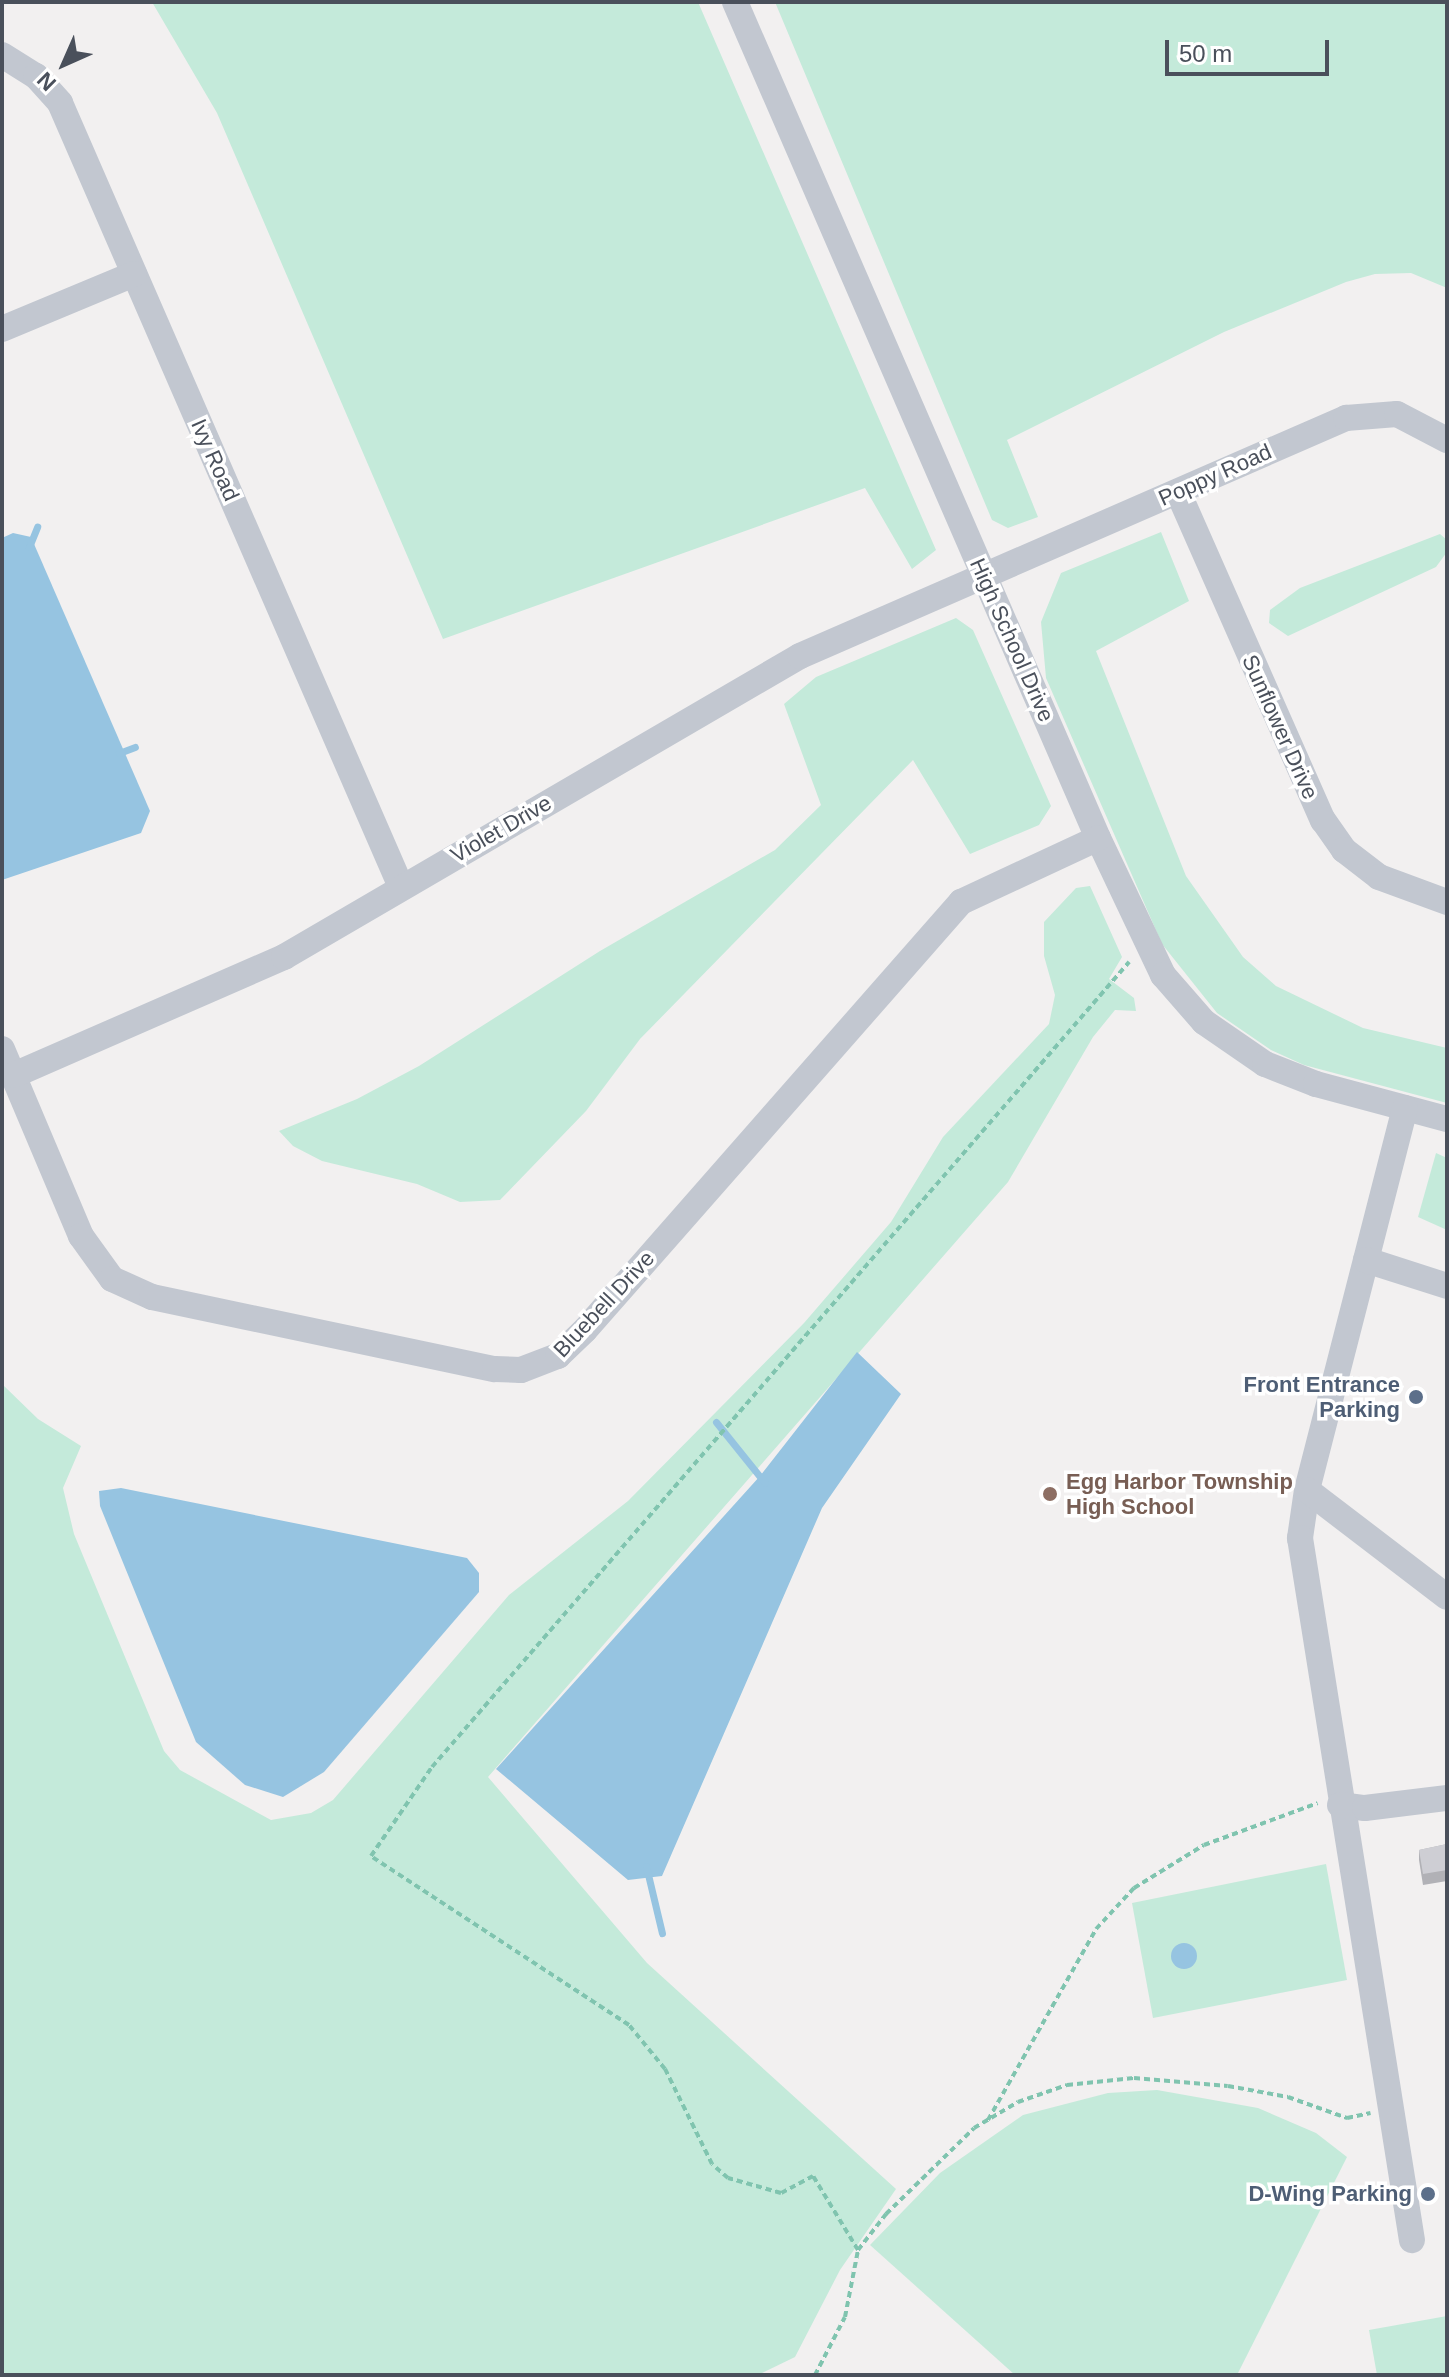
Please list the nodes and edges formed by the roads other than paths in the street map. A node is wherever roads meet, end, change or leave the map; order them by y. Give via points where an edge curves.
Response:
1 (735, 2) edge
2 (2, 55) edge
3 (134, 274) junction
4 (2, 329) edge
5 (1447, 440) edge
6 (1178, 492) junction
7 (984, 576) junction
8 (1098, 838) junction
9 (401, 887) junction
10 (1447, 902) edge
11 (2, 1049) edge
12 (14, 1075) junction
13 (1405, 1108) junction
14 (1447, 1119) edge
15 (1366, 1260) junction
16 (1447, 1286) edge
17 (1307, 1490) junction
18 (1447, 1597) edge
19 (1447, 1798) edge
20 (1340, 1805) junction
21 (1412, 2240) dead end

1 - 7 street, High School Drive
2 - 3 street, Ivy Road via 36,76 60,103
3 - 4 street
3 - 9 street, Ivy Road
5 - 6 street, Poppy Road via 1397,414 1356,415
6 - 7 street, Poppy Road
6 - 10 street, Sunflower Drive via 1323,820 1344,850 1379,877
7 - 8 street, High School Drive
7 - 9 street, Violet Drive via 800,656
8 - 12 street, Bluebell Drive via 961,902 585,1330 558,1356 521,1370 495,1369 152,1297 112,1279 81,1236
8 - 13 street, High School Drive via 1153,959 1204,1022 1283,1073
9 - 12 street, Violet Drive via 284,957
11 - 12 street, Bluebell Drive
13 - 14 street, High School Drive
13 - 15 street
15 - 16 street
15 - 17 street
17 - 18 street
17 - 20 street via 1300,1538 1303,1573
19 - 20 street via 1365,1808
20 - 21 street

